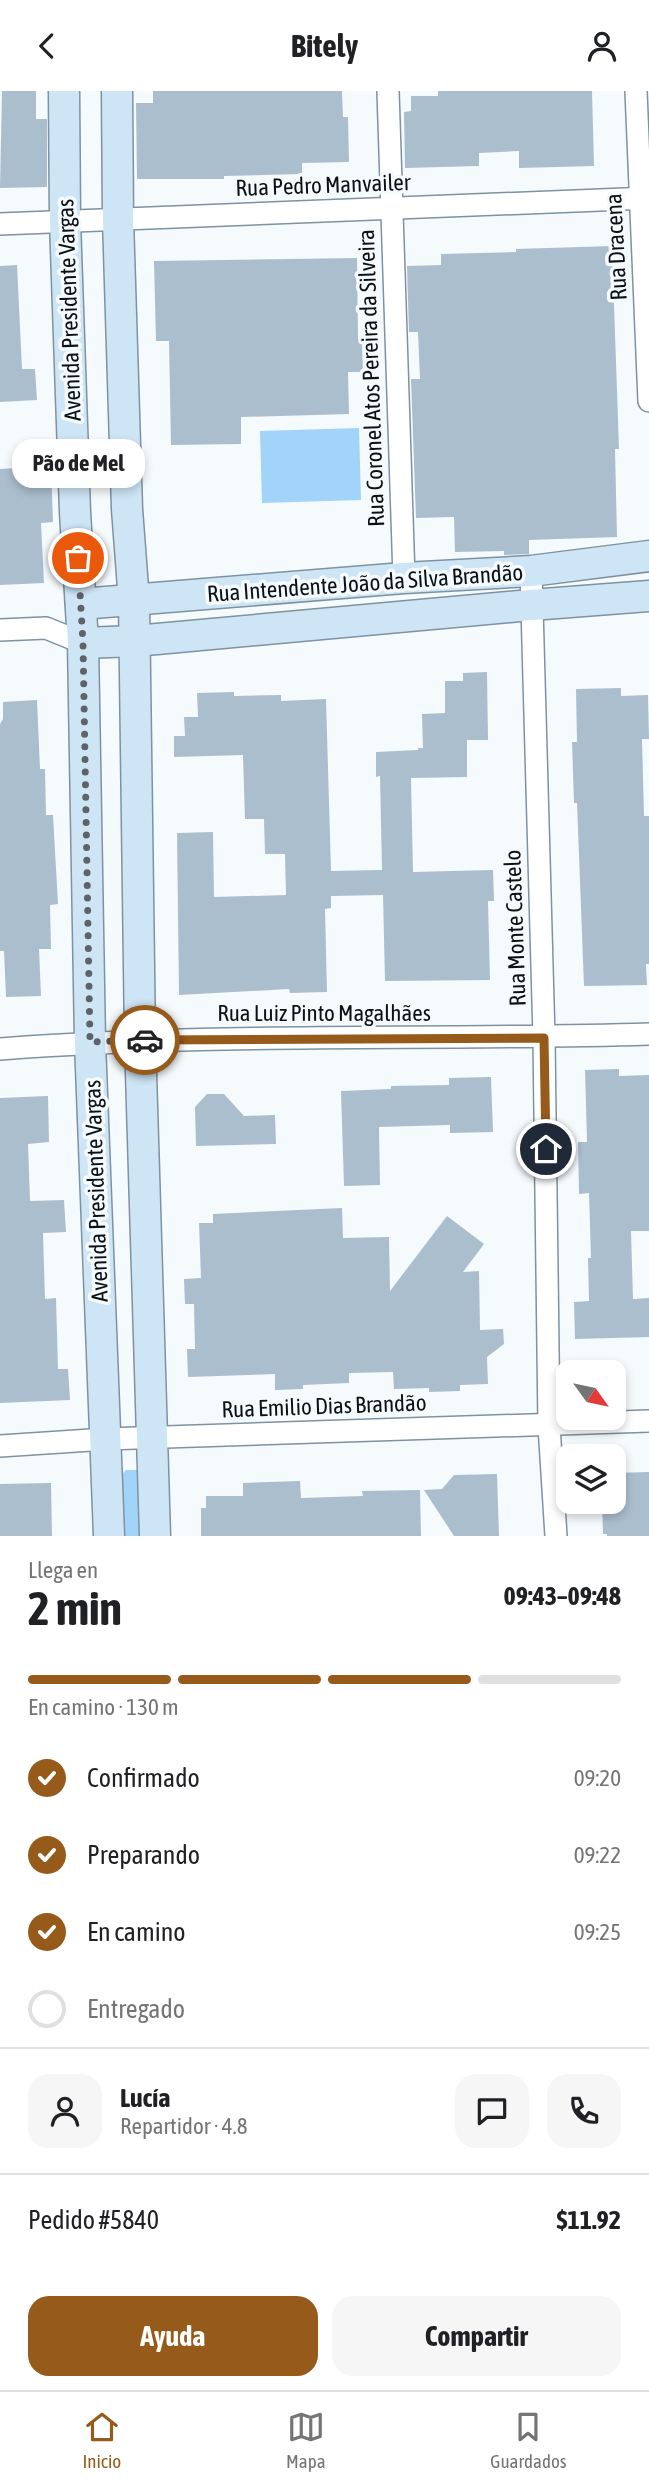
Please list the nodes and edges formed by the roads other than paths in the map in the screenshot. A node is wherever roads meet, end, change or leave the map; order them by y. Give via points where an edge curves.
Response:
1 (64, 91) edge
2 (117, 91) edge
3 (388, 91) edge
4 (636, 91) edge
5 (644, 198) edge
6 (392, 209) junction
7 (118, 219) junction
8 (65, 221) junction
9 (0, 224) edge
10 (649, 401) edge
11 (649, 556) edge
12 (531, 571) junction
13 (404, 578) junction
14 (649, 597) edge
15 (134, 601) junction
16 (81, 604) junction
17 (531, 605) junction
18 (46, 628) junction
19 (0, 630) edge
20 (135, 641) junction
21 (83, 643) junction
22 (649, 1034) edge
23 (544, 1038) junction
24 (139, 1040) junction
25 (90, 1042) junction
26 (0, 1049) edge
27 (649, 1421) edge
28 (549, 1426) junction
29 (153, 1437) junction
30 (106, 1439) junction
31 (0, 1446) edge
32 (109, 1536) edge
33 (155, 1536) edge
34 (556, 1536) edge

1 - 8 main road, Avenida Presidente Vargas
2 - 7 main road
3 - 6 street, Rua Coronel Atos Pereira da Silveira
4 - 5 street, Rua Dracena
5 - 6 street, Rua Pedro Manvailer
5 - 10 street, Rua Dracena
6 - 7 street, Rua Pedro Manvailer
6 - 13 street, Rua Coronel Atos Pereira da Silveira
7 - 8 street, Rua Pedro Manvailer
7 - 15 main road
8 - 9 street, Rua Pedro Manvailer
8 - 16 main road, Avenida Presidente Vargas
11 - 12 main road, Rua Intendente João da Silva Brandão
12 - 13 main road, Rua Intendente João da Silva Brandão
12 - 17 street, Rua Monte Castelo
13 - 15 main road, Rua Intendente João da Silva Brandão
14 - 17 main road, Rua Intendente João da Silva Brandão
15 - 16 main road, Rua Intendente João da Silva Brandão
15 - 20 main road
16 - 18 street
16 - 21 main road, Avenida Presidente Vargas
17 - 20 main road, Rua Intendente João da Silva Brandão
17 - 23 street, Rua Monte Castelo
18 - 19 street
18 - 21 street
20 - 21 main road, Rua Intendente João da Silva Brandão
20 - 24 main road
21 - 25 main road, Avenida Presidente Vargas
22 - 23 street, Rua Luiz Pinto Magalhães
23 - 24 street, Rua Luiz Pinto Magalhães
23 - 28 street, Rua Monte Castelo
24 - 25 street, Rua Luiz Pinto Magalhães
24 - 29 main road
25 - 26 street, Rua Luiz Pinto Magalhães
25 - 30 main road, Avenida Presidente Vargas
27 - 28 street, Rua Emilio Dias Brandão
28 - 29 street, Rua Emilio Dias Brandão
28 - 34 street, Rua Monte Castelo
29 - 30 street, Rua Emilio Dias Brandão
29 - 33 main road
30 - 31 street, Rua Emilio Dias Brandão
30 - 32 main road, Avenida Presidente Vargas

